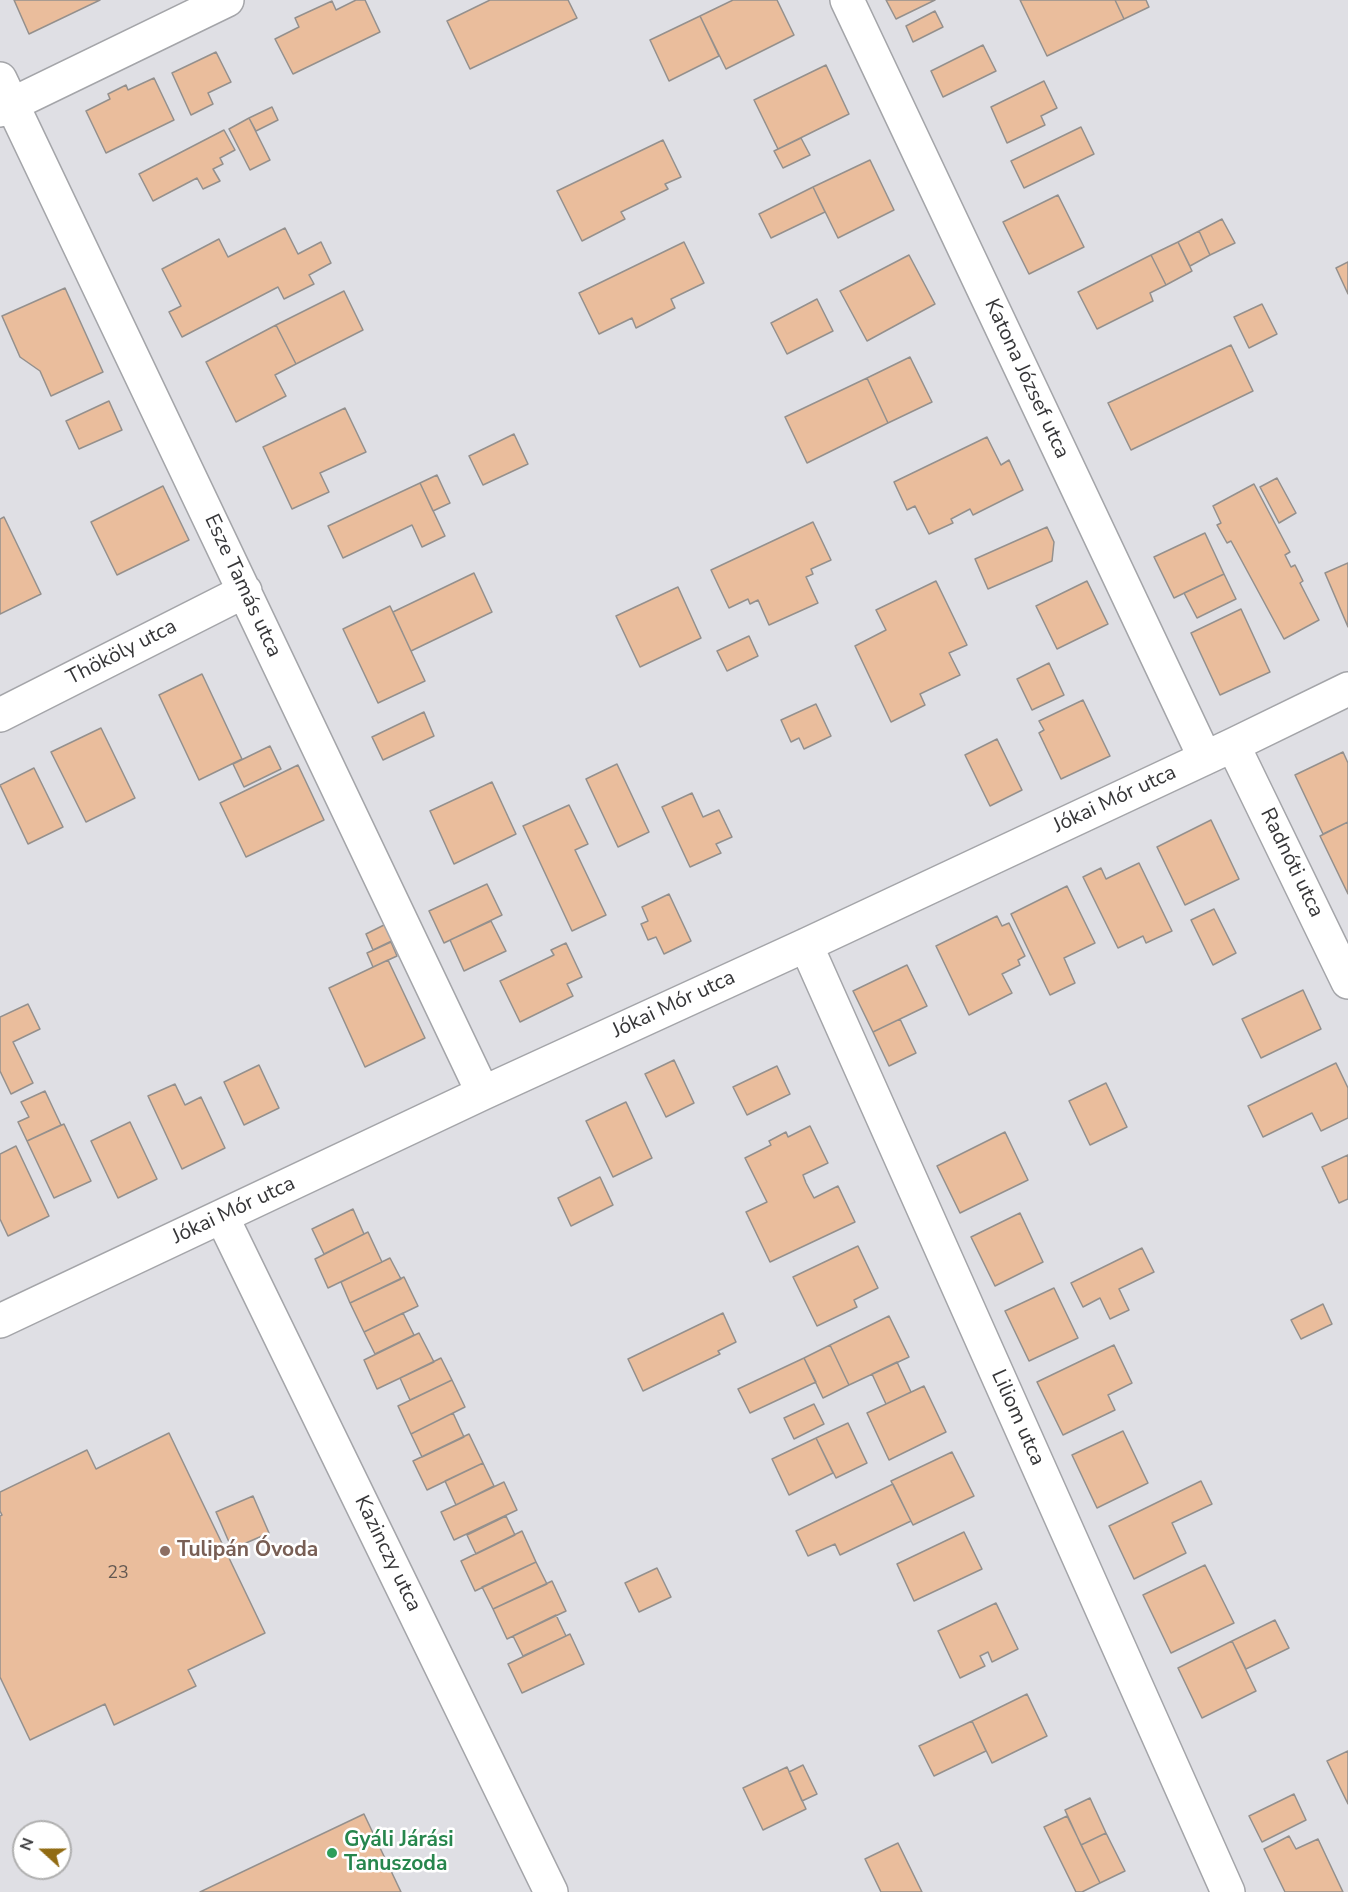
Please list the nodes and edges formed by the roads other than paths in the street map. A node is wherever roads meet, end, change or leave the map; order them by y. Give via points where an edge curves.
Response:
1 (226, 0) edge
2 (847, 0) edge
3 (4, 98) edge
4 (244, 591) junction
5 (1348, 689) edge
6 (0, 715) edge
7 (1219, 752) junction
8 (806, 945) junction
9 (1348, 982) edge
10 (483, 1093) junction
11 (222, 1217) junction
12 (0, 1321) edge
13 (551, 1892) edge
14 (1228, 1892) edge

1 - 3 street
2 - 7 street, Katona József utca
3 - 4 street, Esze Tamás utca
4 - 6 street, Thököly utca
4 - 10 street, Esze Tamás utca
5 - 7 street, Jókai Mór utca
7 - 8 street, Jókai Mór utca
7 - 9 street, Radnóti utca
8 - 10 street, Jókai Mór utca
8 - 14 street, Liliom utca
10 - 11 street, Jókai Mór utca
11 - 12 street, Jókai Mór utca
11 - 13 street, Kazinczy utca

